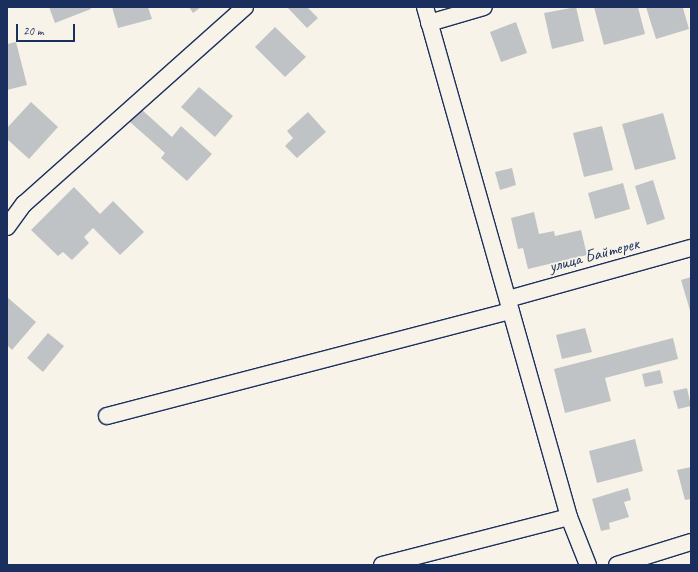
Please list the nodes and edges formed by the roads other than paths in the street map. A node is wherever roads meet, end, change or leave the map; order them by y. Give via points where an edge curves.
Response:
1 (245, 7) edge
2 (426, 7) edge
3 (484, 7) edge
4 (429, 23) junction
5 (24, 204) junction
6 (7, 208) edge
7 (7, 227) edge
8 (691, 248) edge
9 (510, 305) junction
10 (107, 416) dead end
11 (569, 518) junction
12 (691, 542) edge
13 (382, 565) edge
14 (588, 565) edge
15 (618, 565) edge

1 - 5 street
2 - 4 street
3 - 4 street
4 - 9 street
5 - 6 street
5 - 7 street
8 - 9 street, улица Байтерек
9 - 10 street, улица Байтерек
9 - 11 street
11 - 13 street
11 - 14 street
12 - 15 street

